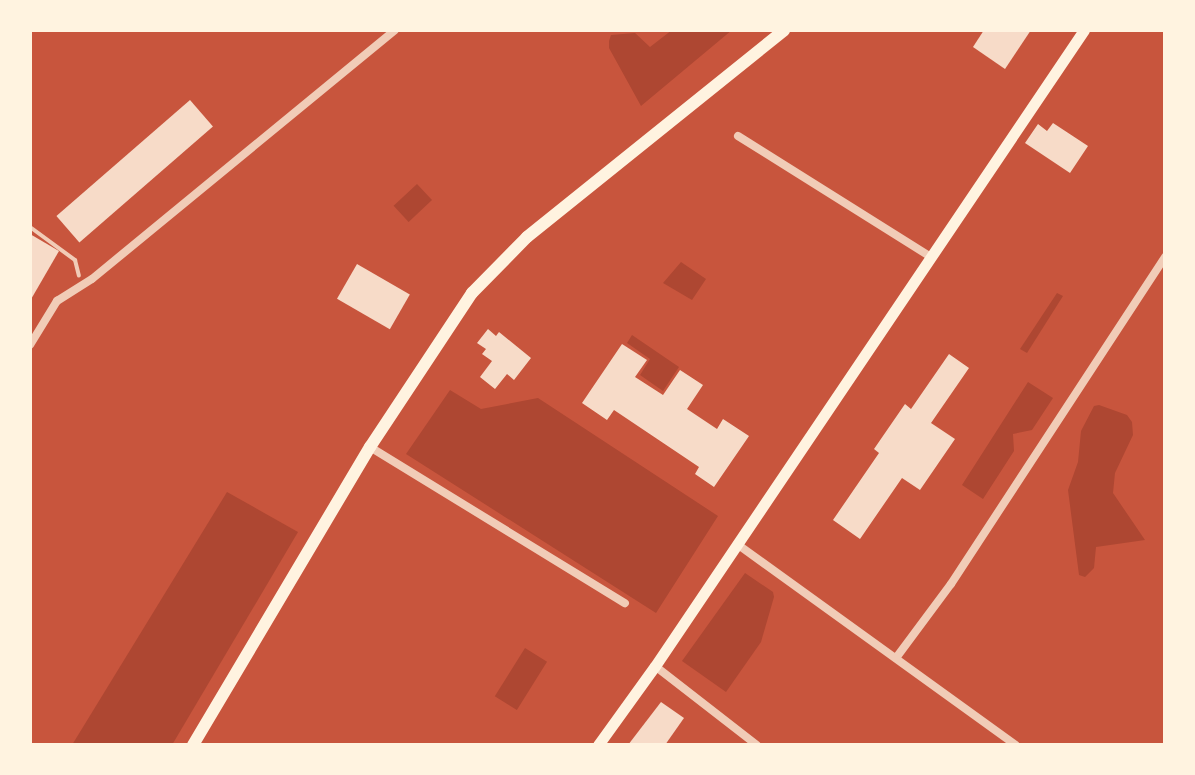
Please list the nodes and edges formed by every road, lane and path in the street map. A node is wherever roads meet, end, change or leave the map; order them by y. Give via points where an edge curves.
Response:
1 (395, 30) edge
2 (784, 30) edge
3 (1084, 30) edge
4 (738, 136) dead end
5 (30, 227) edge
6 (931, 257) junction
7 (1165, 257) edge
8 (79, 276) dead end
9 (30, 345) edge
10 (370, 447) junction
11 (737, 544) junction
12 (625, 603) dead end
13 (896, 658) junction
14 (655, 666) junction
15 (193, 745) edge
16 (598, 745) edge
17 (757, 745) edge
18 (1016, 745) edge

1 - 9 street via 57,301
2 - 10 main road via 527,237 472,293
3 - 6 main road
4 - 6 street
5 - 8 lane via 75,260
6 - 11 main road
7 - 13 street
10 - 12 street
10 - 15 main road
11 - 13 street
11 - 14 main road
13 - 18 street
14 - 16 main road
14 - 17 street

